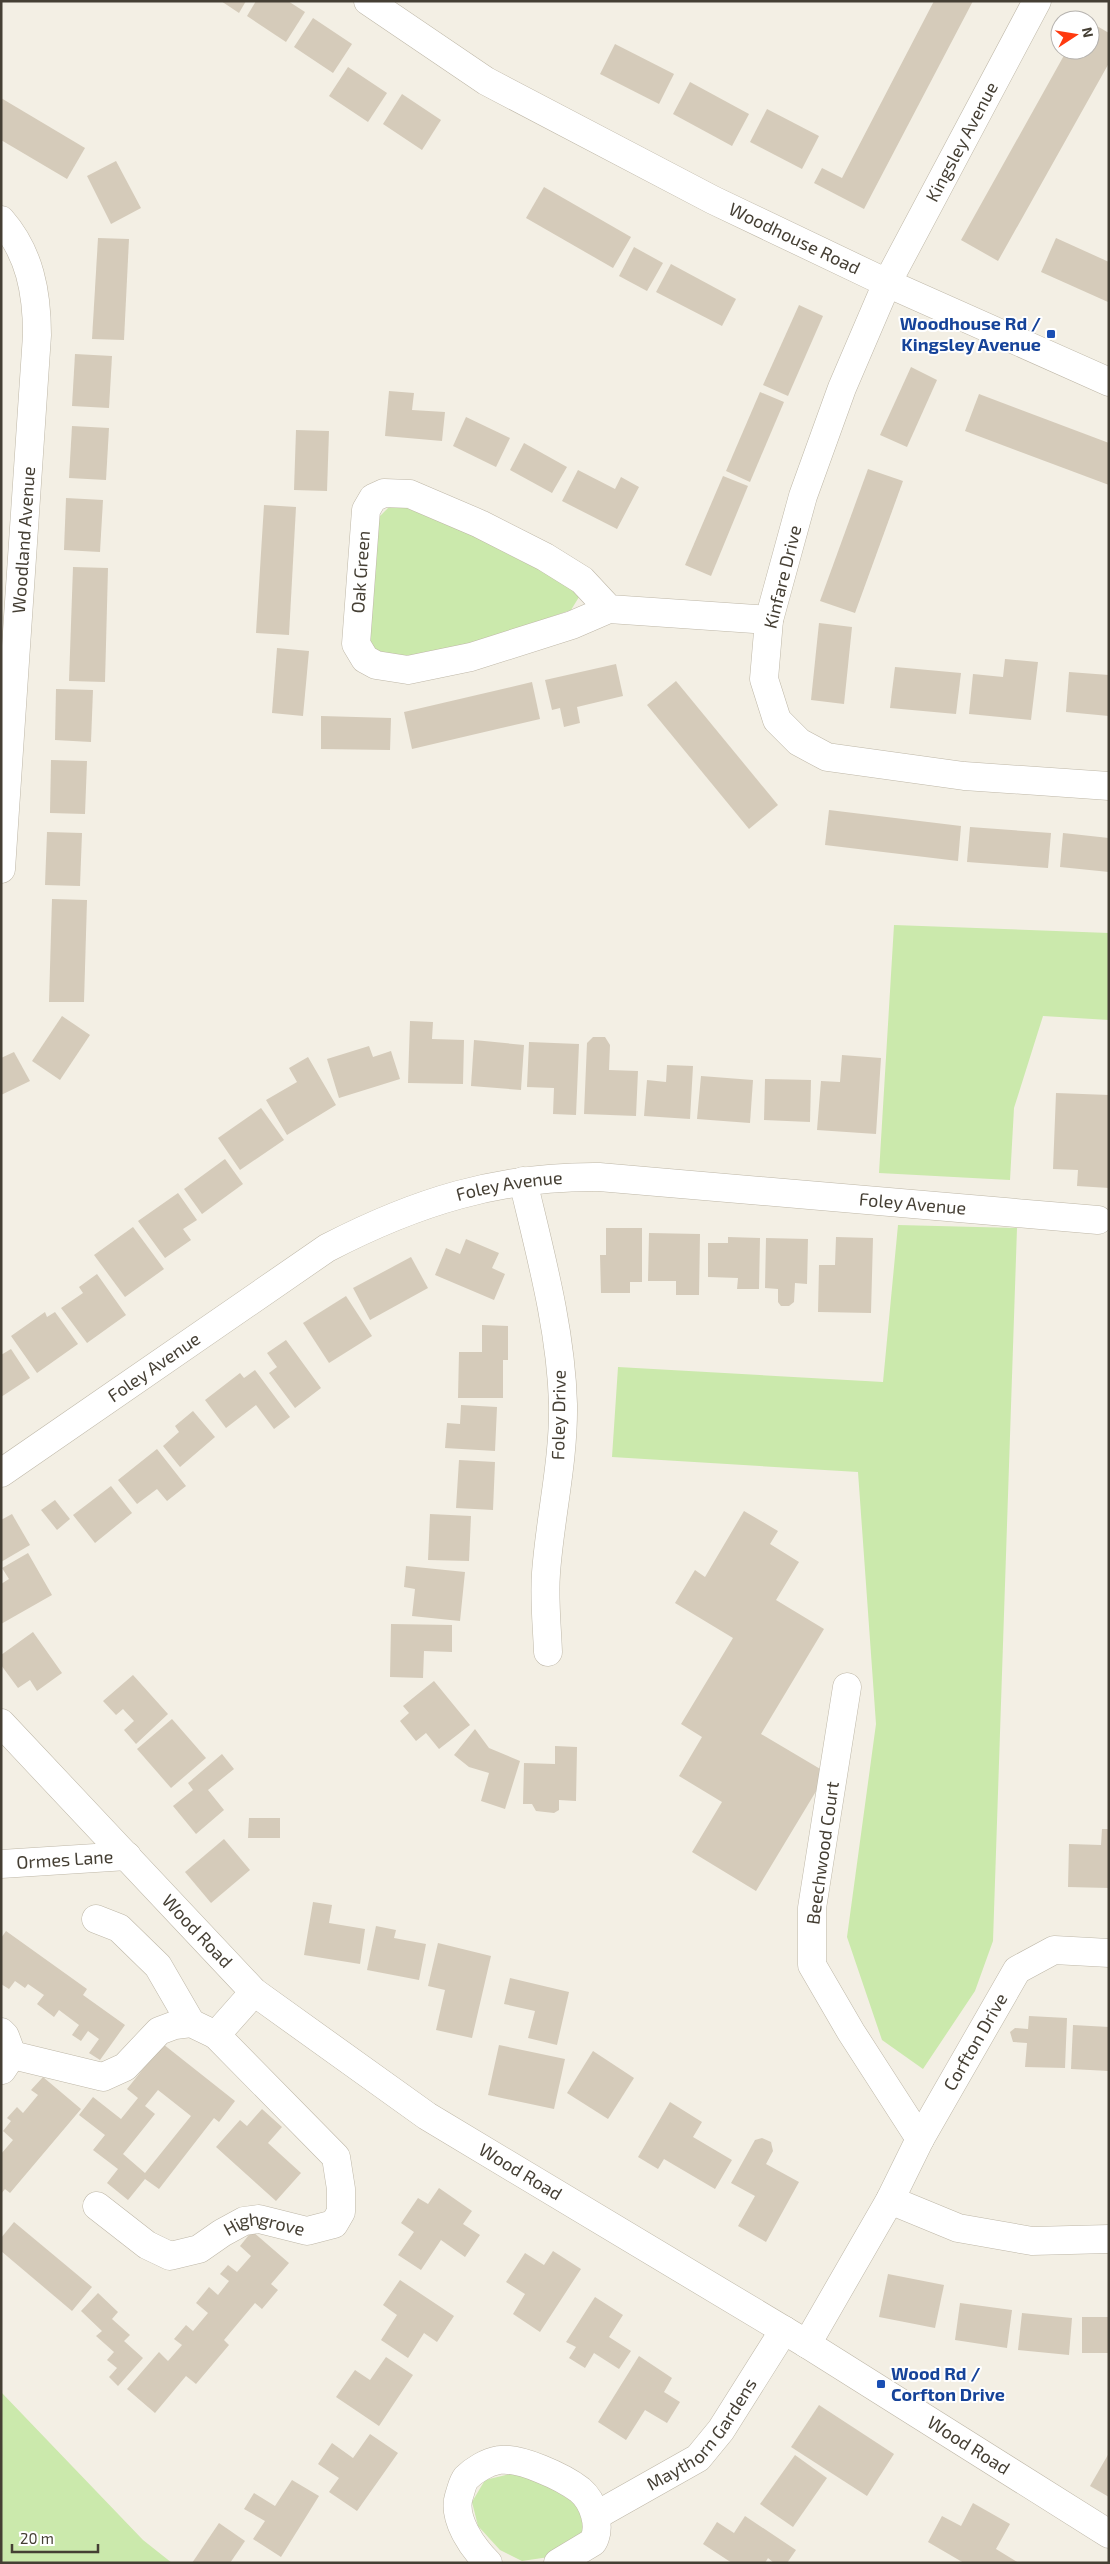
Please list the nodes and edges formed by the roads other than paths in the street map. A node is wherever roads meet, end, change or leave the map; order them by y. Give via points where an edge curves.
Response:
1 (368, 1) edge
2 (1037, 1) edge
3 (1, 220) edge
4 (887, 283) junction
5 (1109, 382) edge
6 (609, 609) junction
7 (769, 620) junction
8 (1109, 786) edge
9 (1, 868) edge
10 (523, 1181) junction
11 (1098, 1220) dead end
12 (1, 1473) edge
13 (548, 1652) dead end
14 (847, 1687) dead end
15 (1, 1723) edge
16 (127, 1856) junction
17 (1, 1864) edge
18 (96, 1919) dead end
19 (1109, 1953) edge
20 (254, 1992) junction
21 (191, 2023) junction
22 (216, 2034) junction
23 (5, 2053) edge
24 (920, 2139) junction
25 (890, 2200) junction
26 (97, 2206) dead end
27 (1109, 2239) edge
28 (796, 2337) junction
29 (596, 2516) junction
30 (1109, 2534) edge
31 (488, 2563) edge
32 (558, 2563) edge

1 - 4 street, Woodhouse Road via 486,81 713,200
2 - 4 street, Kingsley Avenue
3 - 9 street, Woodland Avenue via 11,231 28,264 37,301 38,335
4 - 5 street, Woodhouse Road
4 - 7 street, Kinfare Drive via 842,388 803,496
6 - 6 street, Oak Green via 572,625 435,666 408,670 376,665 365,659 356,644 366,510 373,498 384,493 410,494 544,556 582,580
6 - 7 street, Oak Green
7 - 8 street, Kinfare Drive via 764,679 777,720 799,742 827,757 964,776
10 - 11 street, Foley Avenue via 560,1177 599,1178
10 - 12 street, Foley Avenue via 470,1191 415,1209 378,1222 327,1248
10 - 13 street, Foley Drive via 560,1356 563,1405 558,1480 546,1574
14 - 24 street, Beechwood Court via 812,1908 812,1965
15 - 16 street, Wood Road
16 - 17 street, Ormes Lane
16 - 20 street, Wood Road
18 - 21 street via 119,1928 158,1966
19 - 24 street, Corfton Drive via 1054,1950 1017,1970
20 - 22 street
20 - 28 street, Wood Road via 427,2116
21 - 22 street, Highgrove
21 - 23 street via 159,2031 125,2067 103,2077
22 - 26 street, Highgrove via 336,2157 341,2212 334,2224 307,2231 259,2218 244,2221 199,2249 170,2256 147,2245
24 - 25 street, Corfton Drive
25 - 27 street via 958,2228 1032,2240
25 - 28 street, Corfton Drive
28 - 29 street, Maythorn Gardens via 698,2458
28 - 30 street, Wood Road
29 - 31 street via 581,2491 540,2468 499,2460 482,2465 465,2480 456,2505 467,2535
29 - 32 street via 593,2542

